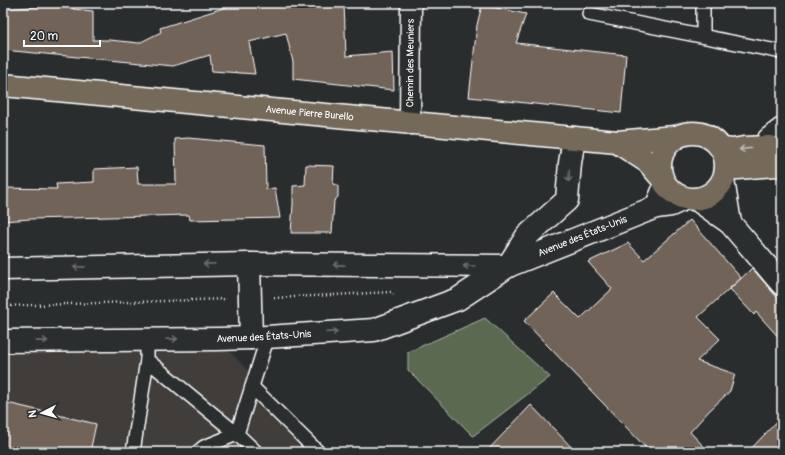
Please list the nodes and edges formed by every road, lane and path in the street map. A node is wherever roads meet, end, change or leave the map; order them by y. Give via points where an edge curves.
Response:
1 (411, 3) edge
2 (702, 3) edge
3 (589, 14) dead end
4 (704, 36) junction
5 (782, 52) edge
6 (3, 85) edge
7 (410, 124) junction
8 (675, 137) junction
9 (574, 138) junction
10 (617, 142) junction
11 (777, 144) edge
12 (724, 166) junction
13 (663, 181) junction
14 (690, 199) junction
15 (656, 207) junction
16 (729, 216) junction
17 (249, 264) junction
18 (508, 266) junction
19 (3, 269) edge
20 (777, 278) edge
21 (250, 299) junction
22 (3, 306) edge
23 (412, 316) junction
24 (260, 337) junction
25 (3, 341) edge
26 (147, 350) junction
27 (252, 387) junction
28 (237, 434) junction
29 (133, 452) edge
30 (198, 452) edge
31 (256, 452) edge
32 (318, 452) edge

1 - 7 street, Chemin des Meuniers
2 - 4 lane
3 - 4 lane
4 - 5 lane
6 - 7 main road, Avenue Pierre Burello
7 - 9 main road, Avenue Pierre Burello
8 - 10 main road, Avenue Pierre Burello
8 - 12 main road via 695,132 715,140
8 - 13 main road via 661,153 659,164
9 - 10 main road, Avenue Pierre Burello
9 -> 18 street, Avenue des États-Unis via 567,200 527,236
10 - 13 main road, Avenue Pierre Burello via 648,162
11 - 12 main road via 733,150
12 - 14 main road via 717,190 707,196
12 - 16 street
13 - 14 main road via 674,194
13 - 15 street
14 - 15 street, Avenue des États-Unis
14 - 16 street
15 - 18 street, Avenue des États-Unis
16 - 20 street
18 -> 17 street, Avenue des États-Unis
17 -> 19 street, Avenue des États-Unis
17 - 21 street
18 - 23 street, Avenue des États-Unis via 458,299
21 - 22 path
21 - 23 path via 391,292
21 - 24 street
24 -> 23 street, Avenue des États-Unis via 374,330
26 -> 24 street, Avenue des États-Unis
24 - 27 lane
25 -> 26 street, Avenue des États-Unis
26 - 28 lane
26 - 29 lane
27 - 28 lane
27 - 32 lane
28 - 30 lane via 204,447
28 - 31 lane

